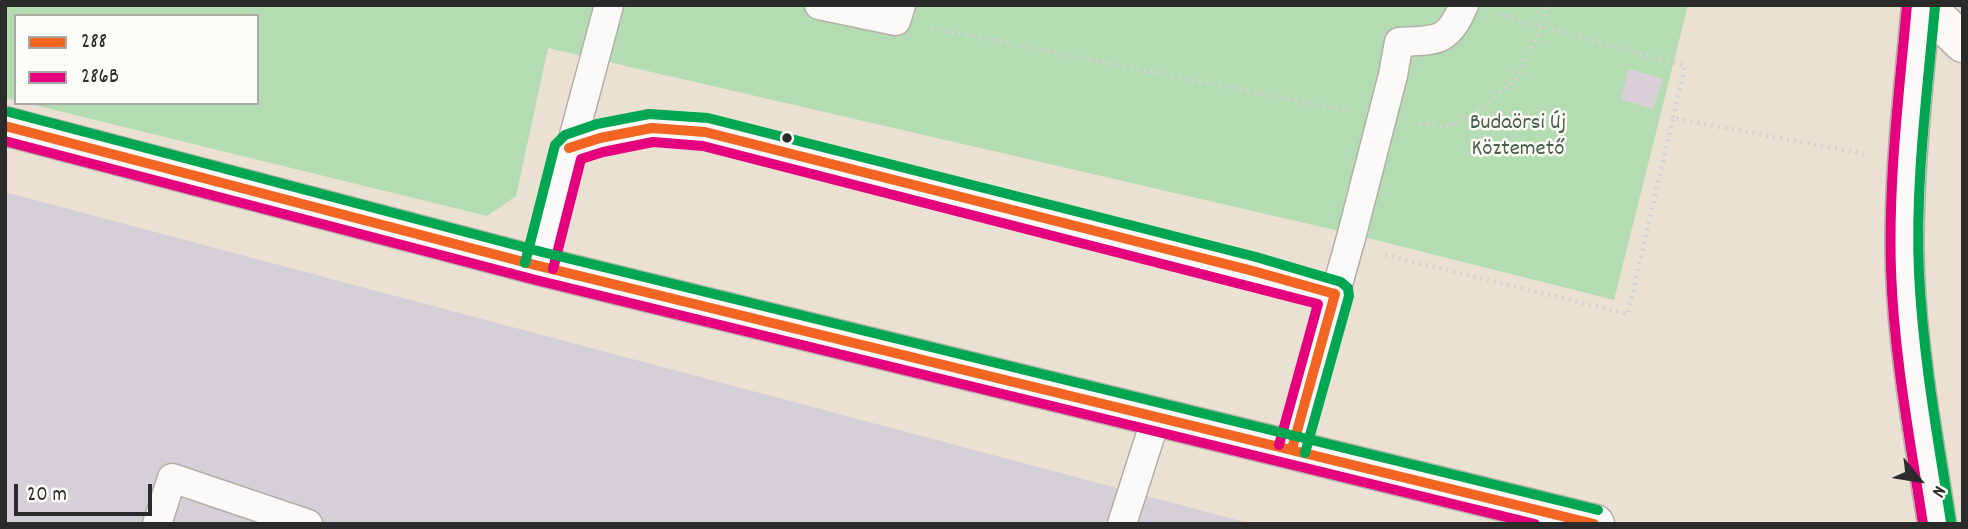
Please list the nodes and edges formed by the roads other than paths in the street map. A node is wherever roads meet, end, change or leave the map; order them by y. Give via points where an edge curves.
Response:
1 (609, 5) edge
2 (819, 5) edge
3 (1464, 5) edge
4 (1922, 5) edge
5 (899, 13) edge
6 (1963, 43) edge
7 (5, 126) edge
8 (569, 148) junction
9 (538, 266) junction
10 (1335, 294) junction
11 (1156, 418) junction
12 (1292, 449) junction
13 (157, 524) edge
14 (309, 524) edge
15 (1122, 524) edge
16 (1595, 524) edge
17 (1937, 524) edge

1 - 8 lane
2 - 5 lane
3 - 10 lane via 1455,25 1439,40 1399,42
4 - 6 street
4 - 17 street via 1907,162 1905,271 1914,376
7 - 9 street
8 - 9 lane
8 - 10 lane via 652,128 705,132
9 - 11 street
10 - 12 lane
11 - 12 street
11 - 15 lane
12 - 16 street
13 - 14 lane via 172,478

